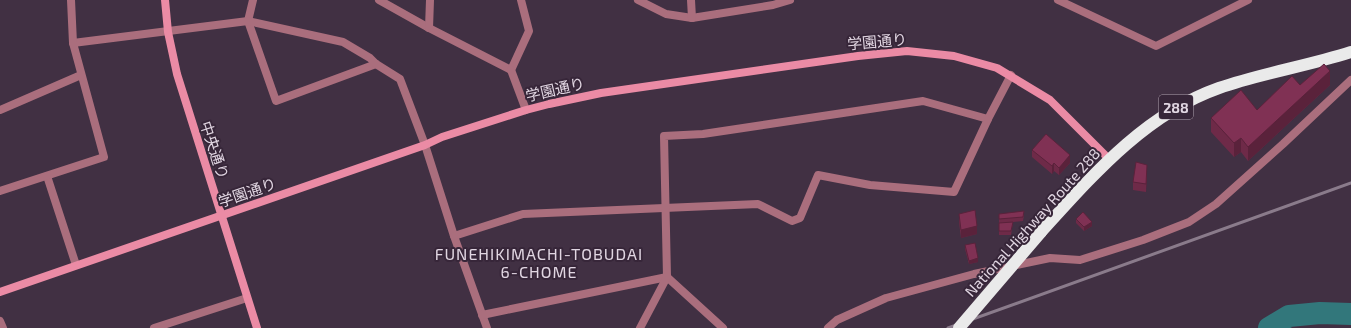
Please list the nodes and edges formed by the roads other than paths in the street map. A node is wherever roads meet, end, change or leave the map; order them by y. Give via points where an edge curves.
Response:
1 (71, 0) edge
2 (165, 0) edge
3 (253, 0) edge
4 (379, 0) edge
5 (430, 0) edge
6 (521, 0) edge
7 (638, 0) edge
8 (691, 0) edge
9 (790, 0) edge
10 (1058, 0) edge
11 (1248, 0) edge
12 (773, 2) edge
13 (692, 18) junction
14 (248, 21) junction
15 (430, 28) junction
16 (168, 32) junction
17 (74, 43) junction
18 (1351, 52) edge
19 (376, 64) junction
20 (511, 70) junction
21 (81, 75) junction
22 (1011, 75) junction
23 (1351, 80) edge
24 (0, 110) edge
25 (526, 110) junction
26 (988, 119) junction
27 (424, 145) junction
28 (1110, 158) junction
29 (47, 176) junction
30 (0, 191) edge
31 (666, 208) junction
32 (222, 216) junction
33 (454, 236) junction
34 (76, 265) junction
35 (667, 277) junction
36 (0, 292) edge
37 (246, 298) junction
38 (482, 315) junction
39 (0, 321) edge
40 (3, 328) edge
41 (154, 328) edge
42 (257, 328) edge
43 (487, 328) edge
44 (640, 328) edge
45 (723, 328) edge
46 (828, 328) edge
47 (959, 328) edge

1 - 17 street
2 - 16 street, 中央通り
3 - 14 street
4 - 15 street
5 - 15 street
6 - 20 street via 529,31
7 - 13 street via 666,14
8 - 13 street
9 - 12 street
10 - 11 street via 1156,46
12 - 13 street
14 - 16 street
14 - 19 street via 343,42
14 - 19 street via 276,101
15 - 20 street
16 - 17 street
16 - 32 street, 中央通り via 177,74
17 - 21 street
18 - 28 highway, National Highway Route 288 / 288 via 1218,88 1176,107
19 - 27 street via 400,79
20 - 25 street
21 - 24 street
21 - 29 street via 104,157
22 - 25 street, 学園通り via 997,68 954,56 907,52 858,56 601,93
22 - 26 street
22 - 28 street, 学園通り via 1050,100
23 - 46 street via 1222,199 1189,222 1080,260 1050,258 974,274 886,298 837,320
25 - 27 street, 学園通り
26 - 31 street via 924,100 703,134 664,136
26 - 31 street via 954,192 870,185 818,175 800,218 792,222 758,204
27 - 32 street, 学園通り
27 - 33 street
28 - 47 highway, National Highway Route 288 / 288, bridge via 1041,232
29 - 30 street
29 - 34 street
31 - 33 street via 523,214
31 - 35 street
32 - 34 street, 学園通り
32 - 37 street, 中央通り
33 - 38 street
34 - 36 street, 学園通り
35 - 38 street
35 - 44 street
35 - 45 street
37 - 41 street
37 - 42 street, 中央通り
38 - 43 street
39 - 40 street

